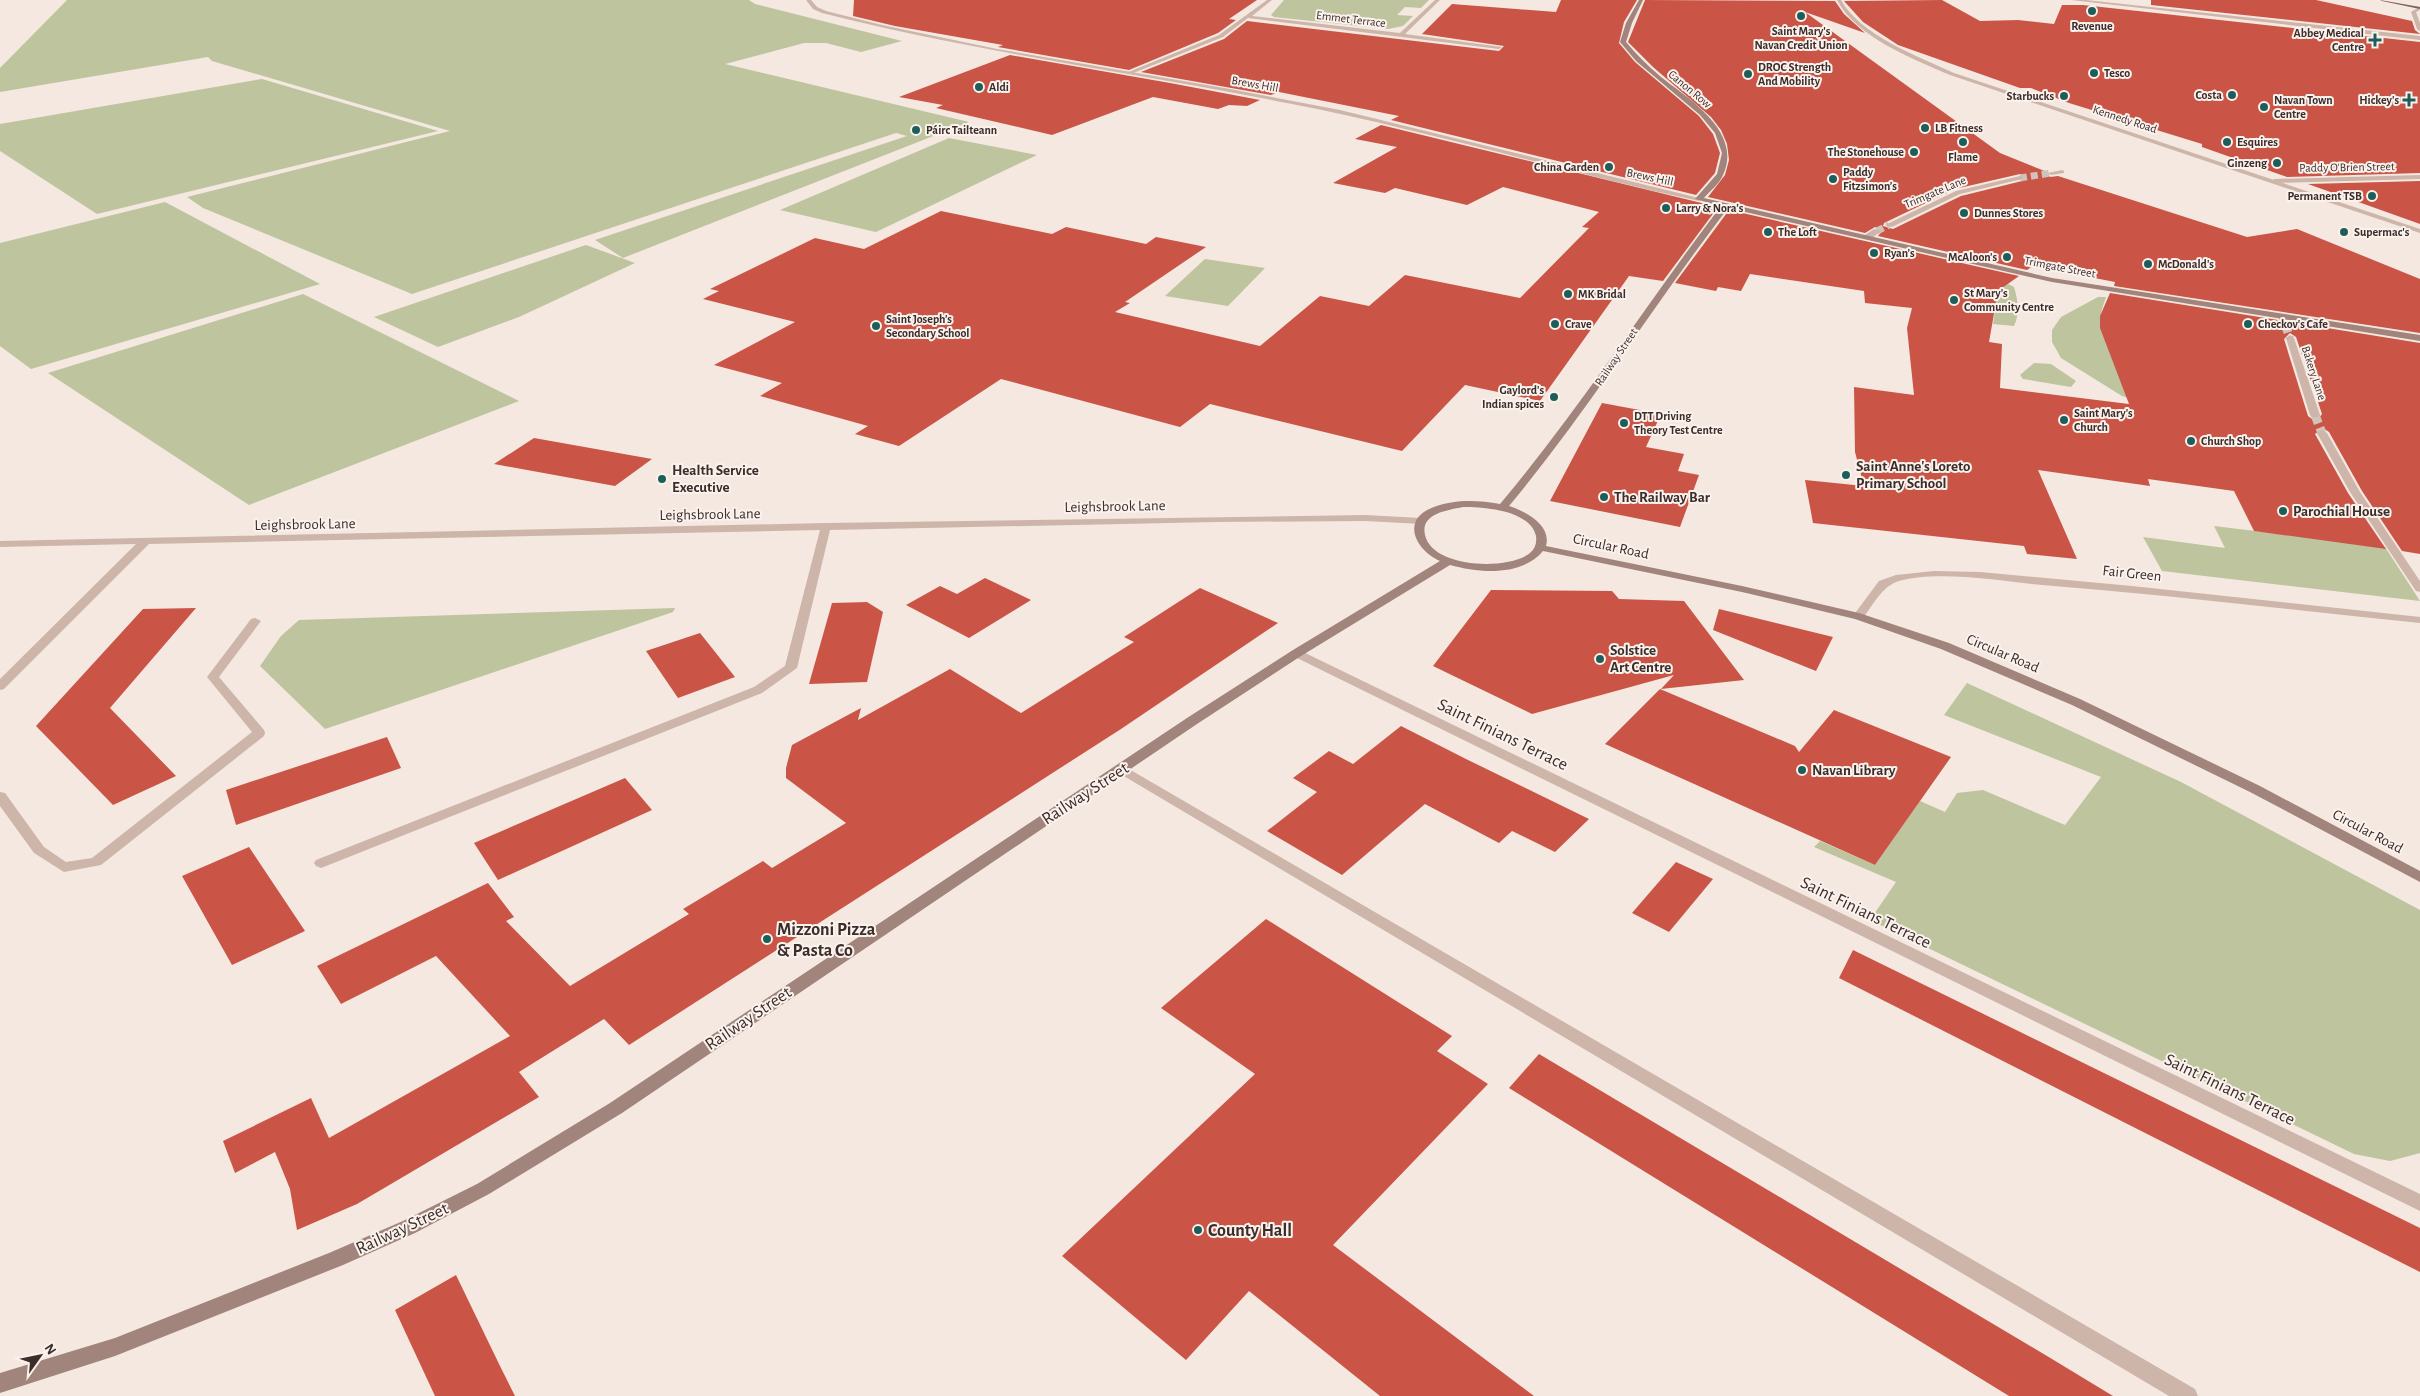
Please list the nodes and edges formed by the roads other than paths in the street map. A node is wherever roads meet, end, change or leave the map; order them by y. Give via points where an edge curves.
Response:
1 (808, 0) edge
2 (1270, 0) edge
3 (1438, 0) edge
4 (1641, 0) edge
5 (1839, 0) edge
6 (2073, 0) edge
7 (2382, 0) edge
8 (2420, 8) edge
9 (1249, 17) junction
10 (2420, 29) edge
11 (1401, 35) junction
12 (2420, 38) edge
13 (1499, 47) dead end
14 (1129, 74) junction
15 (2062, 172) dead end
16 (2051, 173) tunnel mouth
17 (2420, 177) edge
18 (2020, 178) tunnel mouth
19 (2274, 181) junction
20 (1699, 199) junction
21 (1726, 205) junction
22 (1889, 225) tunnel mouth
23 (1878, 231) tunnel mouth
24 (2420, 232) edge
25 (1868, 238) junction
26 (2290, 338) tunnel mouth
27 (2420, 338) edge
28 (2315, 415) tunnel mouth
29 (2322, 433) tunnel mouth
30 (1502, 508) junction
31 (1421, 521) junction
32 (826, 526) junction
33 (145, 542) junction
34 (0, 544) edge
35 (1542, 548) junction
36 (1448, 561) junction
37 (2420, 589) edge
38 (1858, 616) junction
39 (2420, 620) edge
40 (255, 621) dead end
41 (1297, 653) junction
42 (0, 686) edge
43 (1122, 769) junction
44 (0, 796) edge
45 (321, 863) dead end
46 (2420, 877) edge
47 (2420, 1203) edge
48 (0, 1383) edge
49 (2188, 1396) edge

1 - 14 street, Brews Hill via 824,12 918,36
2 - 9 street
3 - 11 street, Emmet Terrace
4 - 20 main road, Canon Row via 1623,42 1639,62 1689,101 1725,143 1726,155 1720,177
5 - 19 street, Kennedy Road via 1850,15 1883,40 1945,71
6 - 12 street
7 - 8 main road
8 - 10 street via 2413,12
9 - 11 street, Emmet Terrace
9 - 14 street via 1220,36
11 - 13 street
14 - 20 street, Brews Hill via 1375,119
15 - 16 street
17 - 19 street, Paddy O'Brien Street
18 - 22 street, Trimgate Lane via 1958,192
19 - 24 street, Kennedy Road
20 - 21 main road, Trimgate Street
21 - 25 main road, Trimgate Street
21 - 30 main road, Railway Street via 1692,248 1588,398
23 - 25 street
25 - 27 main road, Trimgate Street via 2052,280 2283,320
26 - 28 street, Bakery Lane
29 - 37 street via 2355,492
30 - 31 main road via 1463,504 1430,513
30 - 35 main road via 1518,513 1539,529 1543,538
31 - 32 street, Leighsbrook Lane via 1326,518
31 - 36 main road via 1419,538 1425,547
32 - 33 street, Leighsbrook Lane
32 - 45 street via 791,668 778,677 758,690
33 - 34 street, Leighsbrook Lane
33 - 42 street
35 - 36 main road via 1522,563 1505,567 1486,568
35 - 38 main road, Circular Road
36 - 41 main road, Railway Street
38 - 39 street, Fair Green via 1883,583 1916,575 2112,586
38 - 46 main road, Circular Road via 1974,657 2076,702 2255,789
40 - 44 street via 213,677 259,733 96,862 64,867 39,850
41 - 43 main road, Railway Street
41 - 47 street, Saint Finians Terrace
43 - 48 main road, Railway Street via 616,1108 483,1189 336,1259 115,1347
43 - 49 street

